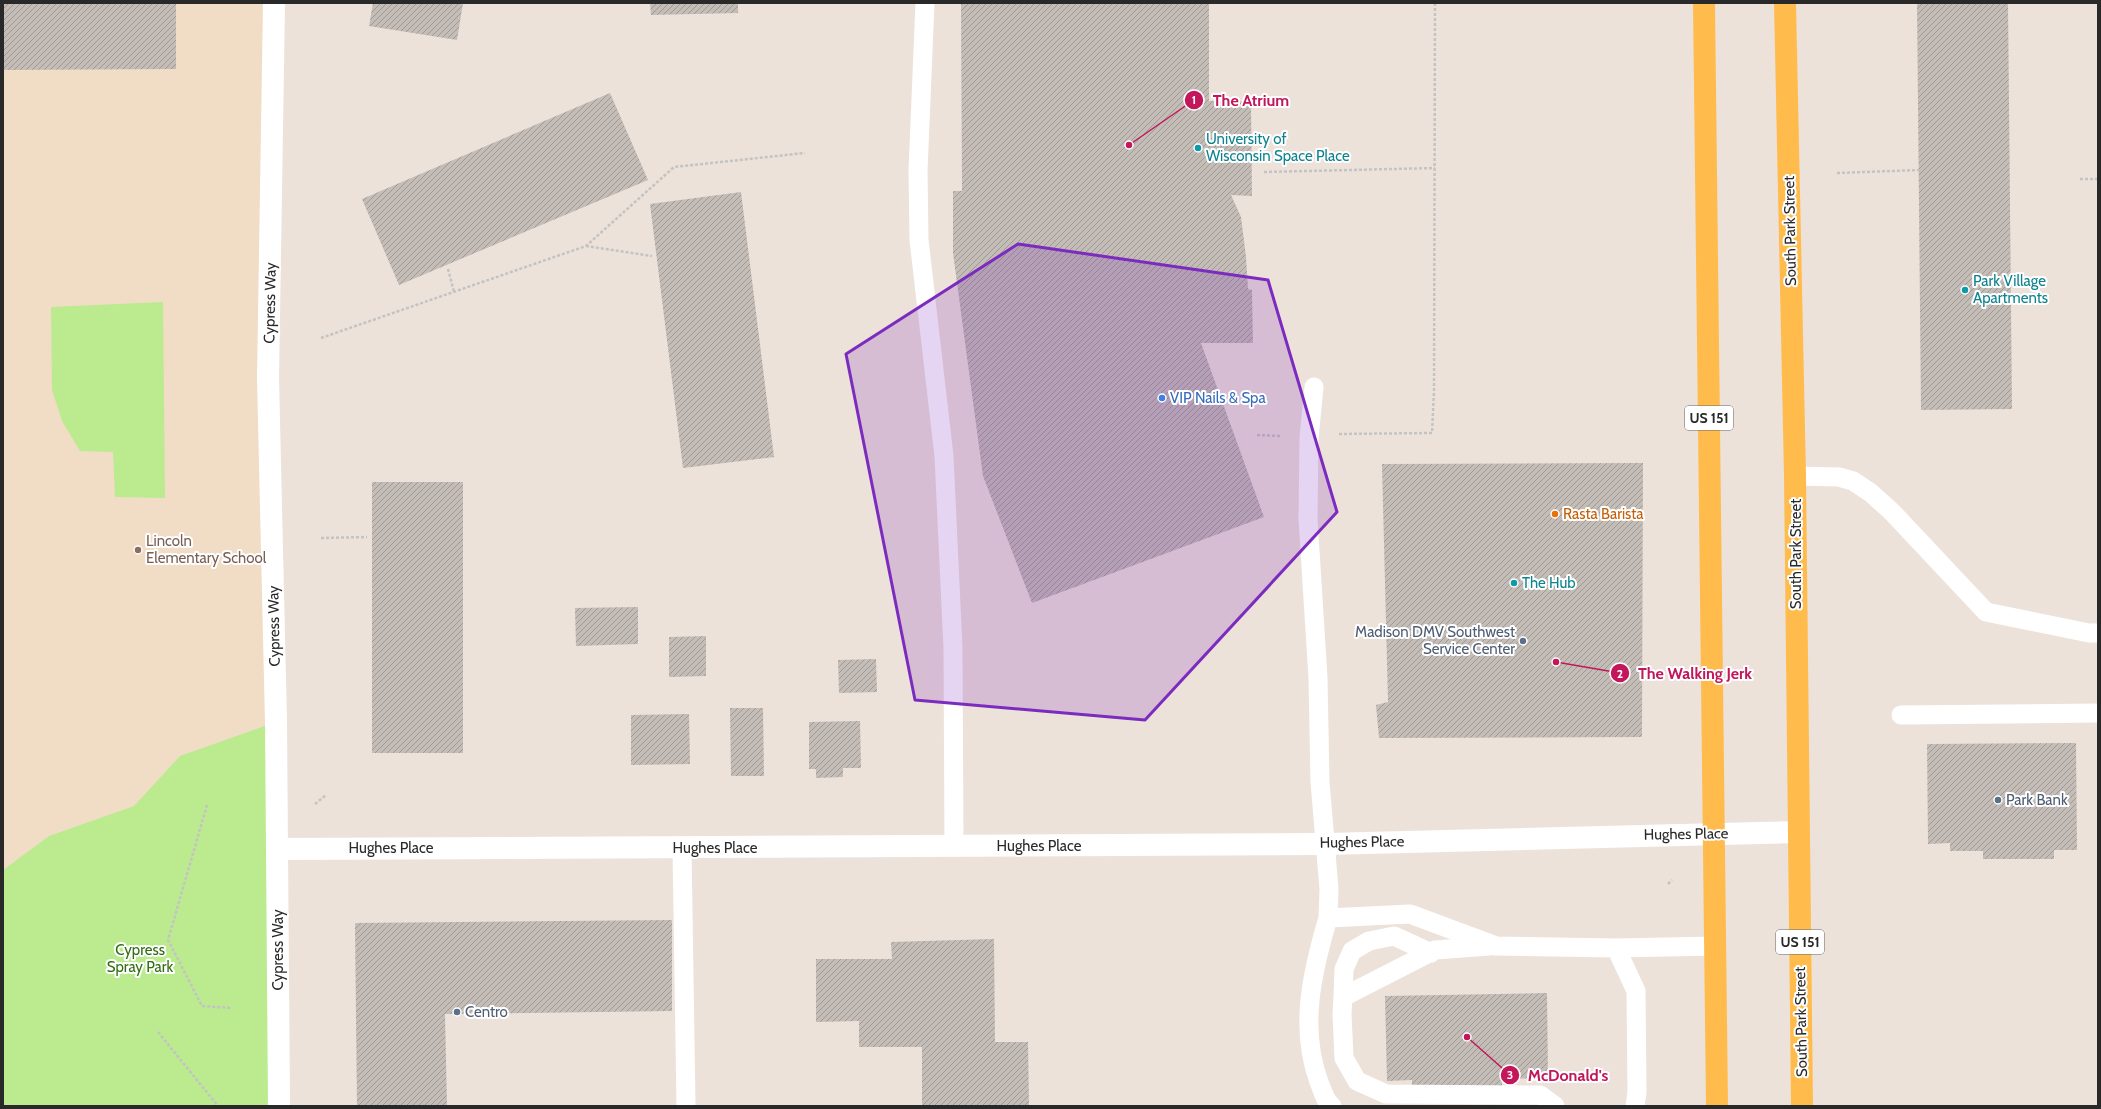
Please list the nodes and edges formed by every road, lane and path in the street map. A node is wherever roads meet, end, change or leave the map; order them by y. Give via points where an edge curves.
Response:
1 (274, 3) edge
2 (925, 3) edge
3 (1435, 3) edge
4 (1704, 3) edge
5 (1785, 3) edge
6 (805, 153) dead end
7 (1435, 168) junction
8 (1919, 170) dead end
9 (1264, 172) dead end
10 (1837, 173) dead end
11 (2098, 178) edge
12 (2080, 179) dead end
13 (586, 246) junction
14 (652, 256) dead end
15 (448, 270) dead end
16 (454, 292) junction
17 (321, 338) dead end
18 (1314, 387) dead end
19 (1257, 435) dead end
20 (1309, 438) junction
21 (1795, 476) junction
22 (367, 537) dead end
23 (322, 538) dead end
24 (2098, 633) edge
25 (2098, 713) edge
26 (1900, 715) dead end
27 (326, 795) dead end
28 (315, 804) dead end
29 (207, 805) dead end
30 (1799, 832) junction
31 (1712, 833) junction
32 (1326, 844) junction
33 (954, 846) junction
34 (682, 848) junction
35 (278, 849) junction
36 (1672, 880) dead end
37 (1668, 884) dead end
38 (1328, 918) junction
39 (1496, 946) junction
40 (1716, 946) junction
41 (1616, 948) junction
42 (1431, 953) junction
43 (1343, 997) junction
44 (232, 1008) dead end
45 (158, 1032) dead end
46 (218, 1106) edge
47 (279, 1106) edge
48 (686, 1106) edge
49 (1332, 1106) edge
50 (1555, 1106) edge
51 (1635, 1106) edge
52 (1717, 1106) edge
53 (1802, 1106) edge

1 - 35 street, Cypress Way via 268,378
2 - 33 lane via 918,171 919,240 944,456 953,648
3 - 7 path
4 - 31 main road, US 151
5 - 21 main road, South Park Street / US 151
6 - 13 path via 674,167
7 - 9 path
7 - 20 path via 1432,433 1324,434
8 - 10 path
11 - 12 path
13 - 14 path
13 - 16 path
15 - 16 path
16 - 17 path
18 - 20 lane
19 - 20 path
20 - 32 lane via 1308,519 1318,678 1320,782
21 - 24 lane via 1839,477 1853,481 1871,493 1986,612
21 - 30 main road, South Park Street / US 151
22 - 23 path
25 - 26 lane
27 - 28 path
29 - 44 path via 168,940 202,1006
30 - 31 street, Hughes Place
30 - 53 main road, South Park Street / US 151
31 - 32 street, Hughes Place
31 - 40 main road, US 151
32 - 33 street, Hughes Place
32 - 38 lane
33 - 34 street, Hughes Place
34 - 35 street, Hughes Place
34 - 48 lane
35 - 47 street, Cypress Way
36 - 37 path
38 - 39 lane via 1410,914
38 - 49 lane via 1316,957 1308,1016 1313,1066 1326,1102
39 - 41 lane
39 - 42 lane via 1435,950
40 - 41 lane
40 - 52 main road, US 151
41 - 51 lane via 1636,991
42 - 43 lane
42 - 43 lane via 1394,936 1369,941 1352,950 1344,969
43 - 50 lane via 1344,1058 1357,1081 1386,1094 1540,1095
45 - 46 path

